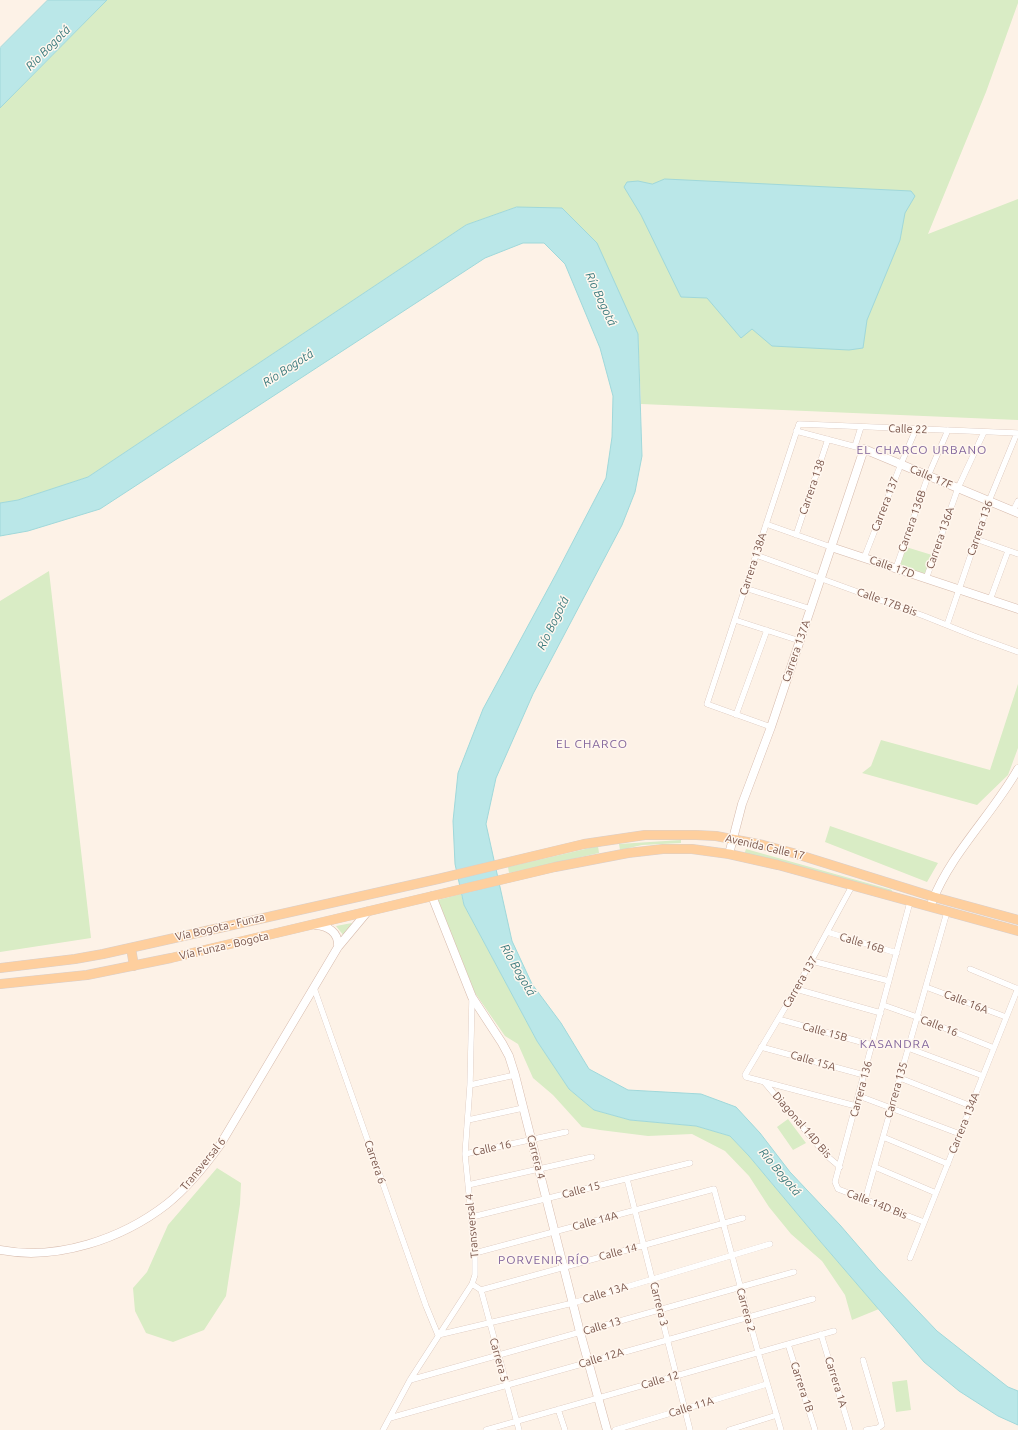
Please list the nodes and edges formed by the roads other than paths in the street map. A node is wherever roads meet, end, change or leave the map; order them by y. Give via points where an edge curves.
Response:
1 (799, 424) joint
2 (861, 427) junction
3 (916, 429) junction
4 (948, 430) junction
5 (796, 431) junction
6 (984, 432) junction
7 (1018, 433) edge
8 (828, 439) junction
9 (855, 446) junction
10 (864, 449) junction
11 (901, 464) junction
12 (928, 476) junction
13 (958, 488) junction
14 (989, 501) junction
15 (1018, 501) edge
16 (1016, 512) edge
17 (766, 524) junction
18 (796, 535) junction
19 (976, 539) junction
20 (831, 546) junction
21 (1008, 551) junction
22 (1018, 554) edge
23 (756, 555) junction
24 (864, 558) junction
25 (896, 568) junction
26 (821, 579) junction
27 (926, 579) junction
28 (745, 588) junction
29 (959, 590) junction
30 (990, 600) junction
31 (811, 609) junction
32 (1018, 610) edge
33 (735, 620) junction
34 (947, 625) junction
35 (767, 630) junction
36 (800, 641) junction
37 (1018, 652) edge
38 (736, 715) junction
39 (771, 726) junction
40 (1018, 769) edge
41 (733, 838) junction
42 (611, 839) junction
43 (730, 854) junction
44 (614, 856) junction
45 (505, 862) joint
46 (852, 886) junction
47 (446, 893) joint
48 (432, 896) junction
49 (934, 897) junction
50 (910, 902) junction
51 (930, 907) junction
52 (368, 912) junction
53 (947, 912) junction
54 (1018, 920) edge
55 (314, 924) junction
56 (1018, 931) edge
57 (827, 932) junction
58 (338, 947) junction
59 (131, 948) junction
60 (897, 953) junction
61 (812, 960) junction
62 (134, 966) junction
63 (0, 968) edge
64 (970, 969) dead end
65 (889, 981) junction
66 (0, 984) edge
67 (926, 986) junction
68 (314, 988) junction
69 (796, 989) junction
70 (1018, 989) edge
71 (472, 997) junction
72 (883, 1005) junction
73 (881, 1013) junction
74 (917, 1017) junction
75 (1006, 1017) junction
76 (778, 1019) junction
77 (872, 1045) junction
78 (761, 1047) junction
79 (908, 1048) junction
80 (994, 1048) junction
81 (515, 1075) junction
82 (864, 1075) junction
83 (983, 1076) junction
84 (900, 1078) junction
85 (765, 1083) junction
86 (470, 1085) junction
87 (858, 1096) junction
88 (856, 1106) junction
89 (971, 1106) junction
90 (523, 1108) junction
91 (891, 1108) junction
92 (468, 1120) junction
93 (566, 1132) dead end
94 (960, 1134) junction
95 (883, 1137) junction
96 (531, 1139) junction
97 (465, 1154) junction
98 (592, 1157) dead end
99 (690, 1163) dead end
100 (948, 1164) junction
101 (840, 1167) junction
102 (875, 1167) junction
103 (539, 1169) junction
104 (627, 1179) junction
105 (835, 1182) joint
106 (468, 1185) junction
107 (714, 1189) joint
108 (936, 1193) junction
109 (546, 1198) junction
110 (865, 1200) junction
111 (635, 1210) junction
112 (472, 1217) junction
113 (743, 1218) dead end
114 (924, 1222) junction
115 (723, 1223) junction
116 (555, 1232) junction
117 (770, 1244) dead end
118 (644, 1245) junction
119 (0, 1250) edge
120 (475, 1253) junction
121 (732, 1255) junction
122 (910, 1258) dead end
123 (564, 1267) junction
124 (794, 1272) dead end
125 (652, 1278) junction
126 (472, 1284) junction
127 (740, 1287) junction
128 (480, 1290) junction
129 (813, 1299) dead end
130 (573, 1303) junction
131 (660, 1310) junction
132 (748, 1317) junction
133 (490, 1323) junction
134 (834, 1330) dead end
135 (580, 1332) junction
136 (821, 1334) junction
137 (438, 1336) junction
138 (668, 1340) junction
139 (788, 1344) junction
140 (758, 1352) junction
141 (498, 1356) junction
142 (863, 1360) dead end
143 (588, 1362) junction
144 (676, 1376) junction
145 (410, 1380) junction
146 (767, 1384) junction
147 (506, 1385) junction
148 (598, 1398) junction
149 (558, 1409) junction
150 (685, 1409) junction
151 (777, 1415) junction
152 (390, 1418) junction
153 (516, 1421) junction
154 (383, 1430) edge
155 (486, 1430) edge
156 (519, 1430) edge
157 (564, 1430) edge
158 (607, 1430) edge
159 (615, 1430) edge
160 (690, 1430) edge
161 (729, 1430) edge
162 (781, 1430) edge
163 (815, 1430) edge
164 (850, 1430) edge
165 (866, 1430) edge

1 - 2 street, Calle 22
1 - 5 street, Carrera 138A
2 - 3 street, Calle 22
2 - 9 street
3 - 4 street, Calle 22
3 - 11 street, Carrera 137
4 - 6 street, Calle 22
4 - 12 street, Carrera 136B
5 - 8 street, Calle 17F
5 - 17 street, Carrera 138A
6 - 7 street, Calle 22
6 - 13 street, Carrera 136A
7 - 14 street, Carrera 136
8 - 9 street, Calle 17F
8 - 18 street, Carrera 138
9 - 10 street, Calle 17F
10 - 11 street, Calle 17F
10 - 20 street, Carrera 137A
11 - 12 street, Calle 17F
11 - 24 street, Carrera 137
12 - 13 street, Calle 17F
12 - 25 street, Carrera 136B
13 - 14 street, Calle 17F
13 - 27 street, Carrera 136A
14 - 16 street, Calle 17F
14 - 19 street, Carrera 136
15 - 16 street
17 - 18 street, Calle 17D
17 - 23 street, Carrera 138A
18 - 20 street, Calle 17D
19 - 21 street
19 - 29 street, Carrera 136
20 - 24 street, Calle 17D
20 - 26 street, Carrera 137A
21 - 22 street
21 - 30 street
23 - 26 street, Calle 17B Bis
23 - 28 street, Carrera 138A
24 - 25 street, Calle 17D
25 - 27 street, Calle 17D
26 - 31 street, Carrera 137A
26 - 34 street, Calle 17B Bis
27 - 29 street, Calle 17D
28 - 31 street
28 - 33 street, Carrera 138A
29 - 30 street, Calle 17D
29 - 34 street, Carrera 136
30 - 32 street, Calle 17D
31 - 36 street, Carrera 137A
33 - 35 street
33 - 38 street, Carrera 138A via 707,704
34 - 37 street, Calle 17B Bis
35 - 36 street
35 - 38 street
36 - 39 street, Carrera 137A
38 - 39 street
39 - 41 street, Carrera 137A via 742,804
40 - 49 street via 942,878
41 - 42 main road, Avenida Calle 17 via 645,835
41 - 43 street, Carrera 137A
41 - 49 main road, Avenida Calle 17 via 793,853
42 - 44 main road
42 - 45 main road, Avenida Calle 17
43 - 44 main road, Avenida Calle 17 via 677,848
43 - 46 main road, Avenida Calle 17
44 - 47 main road, Avenida Calle 17
45 - 59 main road, Vía Bogota - Funza
46 - 50 main road, Avenida Calle 17
46 - 57 street, Carrera 137
47 - 48 main road, Vía Funza - Bogota
48 - 52 main road, Vía Funza - Bogota
48 - 71 street, Carrera 4
49 - 51 street
49 - 54 main road, Avenida Calle 17
50 - 51 main road, Avenida Calle 17
50 - 60 street, Carrera 136
51 - 53 main road, Avenida Calle 17
52 - 55 main road, Vía Funza - Bogota
52 - 58 street, Transversal 6
53 - 56 main road, Avenida Calle 17
53 - 67 street, Carrera 135
55 - 58 street via 330,929 337,937
55 - 62 main road, Vía Funza - Bogota
57 - 60 street, Calle 16B
57 - 61 street, Carrera 137
58 - 68 street, Transversal 6
59 - 62 main road
59 - 63 main road, Vía Bogota - Funza via 75,959
60 - 65 street, Carrera 136
61 - 65 street
61 - 69 street, Carrera 137
62 - 66 main road, Vía Funza - Bogota via 86,975
64 - 70 street
65 - 72 street, Carrera 136
67 - 74 street, Carrera 135
67 - 75 street, Calle 16A
68 - 119 street, Transversal 6 via 215,1152 168,1203 124,1230 79,1246 37,1253
68 - 137 street, Carrera 6
69 - 73 street
69 - 76 street, Carrera 137
70 - 75 street, Carrera 134A
71 - 81 street, Carrera 4 via 502,1043
71 - 86 street, Transversal 4
72 - 73 street, Carrera 136
72 - 74 street, Calle 16
73 - 77 street, Carrera 136
74 - 79 street, Carrera 135
74 - 80 street, Calle 16
75 - 80 street, Carrera 134A
76 - 77 street, Calle 15B
76 - 78 street, Carrera 137
77 - 82 street, Carrera 136
78 - 82 street, Calle 15A
78 - 85 street, Carrera 137 via 745,1076
79 - 83 street
79 - 84 street, Carrera 135
80 - 83 street, Carrera 134A
81 - 86 street
81 - 90 street, Carrera 4
82 - 87 street, Carrera 136
83 - 89 street, Carrera 134A
84 - 89 street
84 - 91 street, Carrera 135
85 - 88 street
85 - 101 street, Diagonal 14D Bis via 827,1156
86 - 92 street, Transversal 4
87 - 88 street, Carrera 136
87 - 91 street
88 - 101 street, Carrera 136
89 - 94 street, Carrera 134A
90 - 92 street
90 - 96 street, Carrera 4
91 - 94 street
91 - 95 street, Carrera 135
92 - 97 street, Transversal 4
93 - 96 street, Calle 16
94 - 100 street, Carrera 134A
95 - 100 street
95 - 102 street, Carrera 135
96 - 97 street, Calle 16
96 - 103 street, Carrera 4
97 - 106 street, Transversal 4
98 - 103 street
99 - 104 street, Calle 15
100 - 108 street, Carrera 134A
101 - 105 street, Carrera 136
102 - 108 street
102 - 110 street, Carrera 135
103 - 106 street
103 - 109 street, Carrera 4
104 - 109 street, Calle 15
104 - 111 street, Carrera 3
105 - 110 street, Calle 14D Bis via 838,1189
106 - 112 street, Transversal 4
107 - 111 street, Calle 14A
107 - 115 street, Carrera 2
108 - 114 street, Carrera 134A
109 - 112 street, Calle 15
109 - 116 street, Carrera 4
110 - 114 street, Calle 14D Bis
111 - 116 street, Calle 14A
111 - 118 street, Carrera 3
112 - 120 street, Transversal 4
113 - 115 street, Calle 14
114 - 122 street, Carrera 134A
115 - 118 street, Calle 14
115 - 121 street, Carrera 2
116 - 120 street, Calle 14A
116 - 123 street, Carrera 4
117 - 121 street, Calle 13A
118 - 123 street, Calle 14
118 - 125 street, Carrera 3
120 - 126 street, Transversal 4 via 475,1275
121 - 125 street, Calle 13A
121 - 127 street, Carrera 2
123 - 128 street, Calle 14
123 - 130 street, Carrera 4
124 - 127 street, Calle 13
125 - 130 street, Calle 13A
125 - 131 street, Carrera 3
126 - 128 street
126 - 137 street, Transversal 4
127 - 131 street, Calle 13
127 - 132 street, Carrera 2
128 - 133 street, Carrera 5
129 - 132 street, Calle 12A
130 - 133 street, Calle 13A
130 - 135 street, Carrera 4
131 - 135 street, Calle 13
131 - 138 street, Carrera 3
132 - 138 street, Calle 12A
132 - 140 street, Carrera 2
133 - 137 street, Calle 13A
133 - 141 street, Carrera 5
134 - 136 street, Calle 12
135 - 141 street, Calle 13
135 - 143 street, Carrera 4
136 - 139 street, Calle 12
136 - 164 street, Carrera 1A
137 - 145 street, Transversal 4
138 - 143 street, Calle 12A
138 - 144 street, Carrera 3
139 - 140 street, Calle 12
139 - 163 street, Carrera 1B
140 - 144 street, Calle 12
140 - 146 street, Carrera 2
141 - 145 street, Calle 13
141 - 147 street, Carrera 5
142 - 165 street via 881,1421 881,1427
143 - 147 street, Calle 12A
143 - 148 street, Carrera 4
144 - 148 street, Calle 12
144 - 150 street, Carrera 3
145 - 152 street, Transversal 4
146 - 150 street, Calle 11A
146 - 151 street, Carrera 2
147 - 152 street, Calle 12A
147 - 153 street, Carrera 5
148 - 149 street, Calle 12
148 - 158 street, Carrera 4
149 - 153 street, Calle 12
149 - 157 street
150 - 159 street, Calle 11A
150 - 160 street, Carrera 3
151 - 161 street
151 - 162 street, Carrera 2
152 - 154 street, Transversal 4
153 - 155 street, Calle 12
153 - 156 street, Carrera 5

